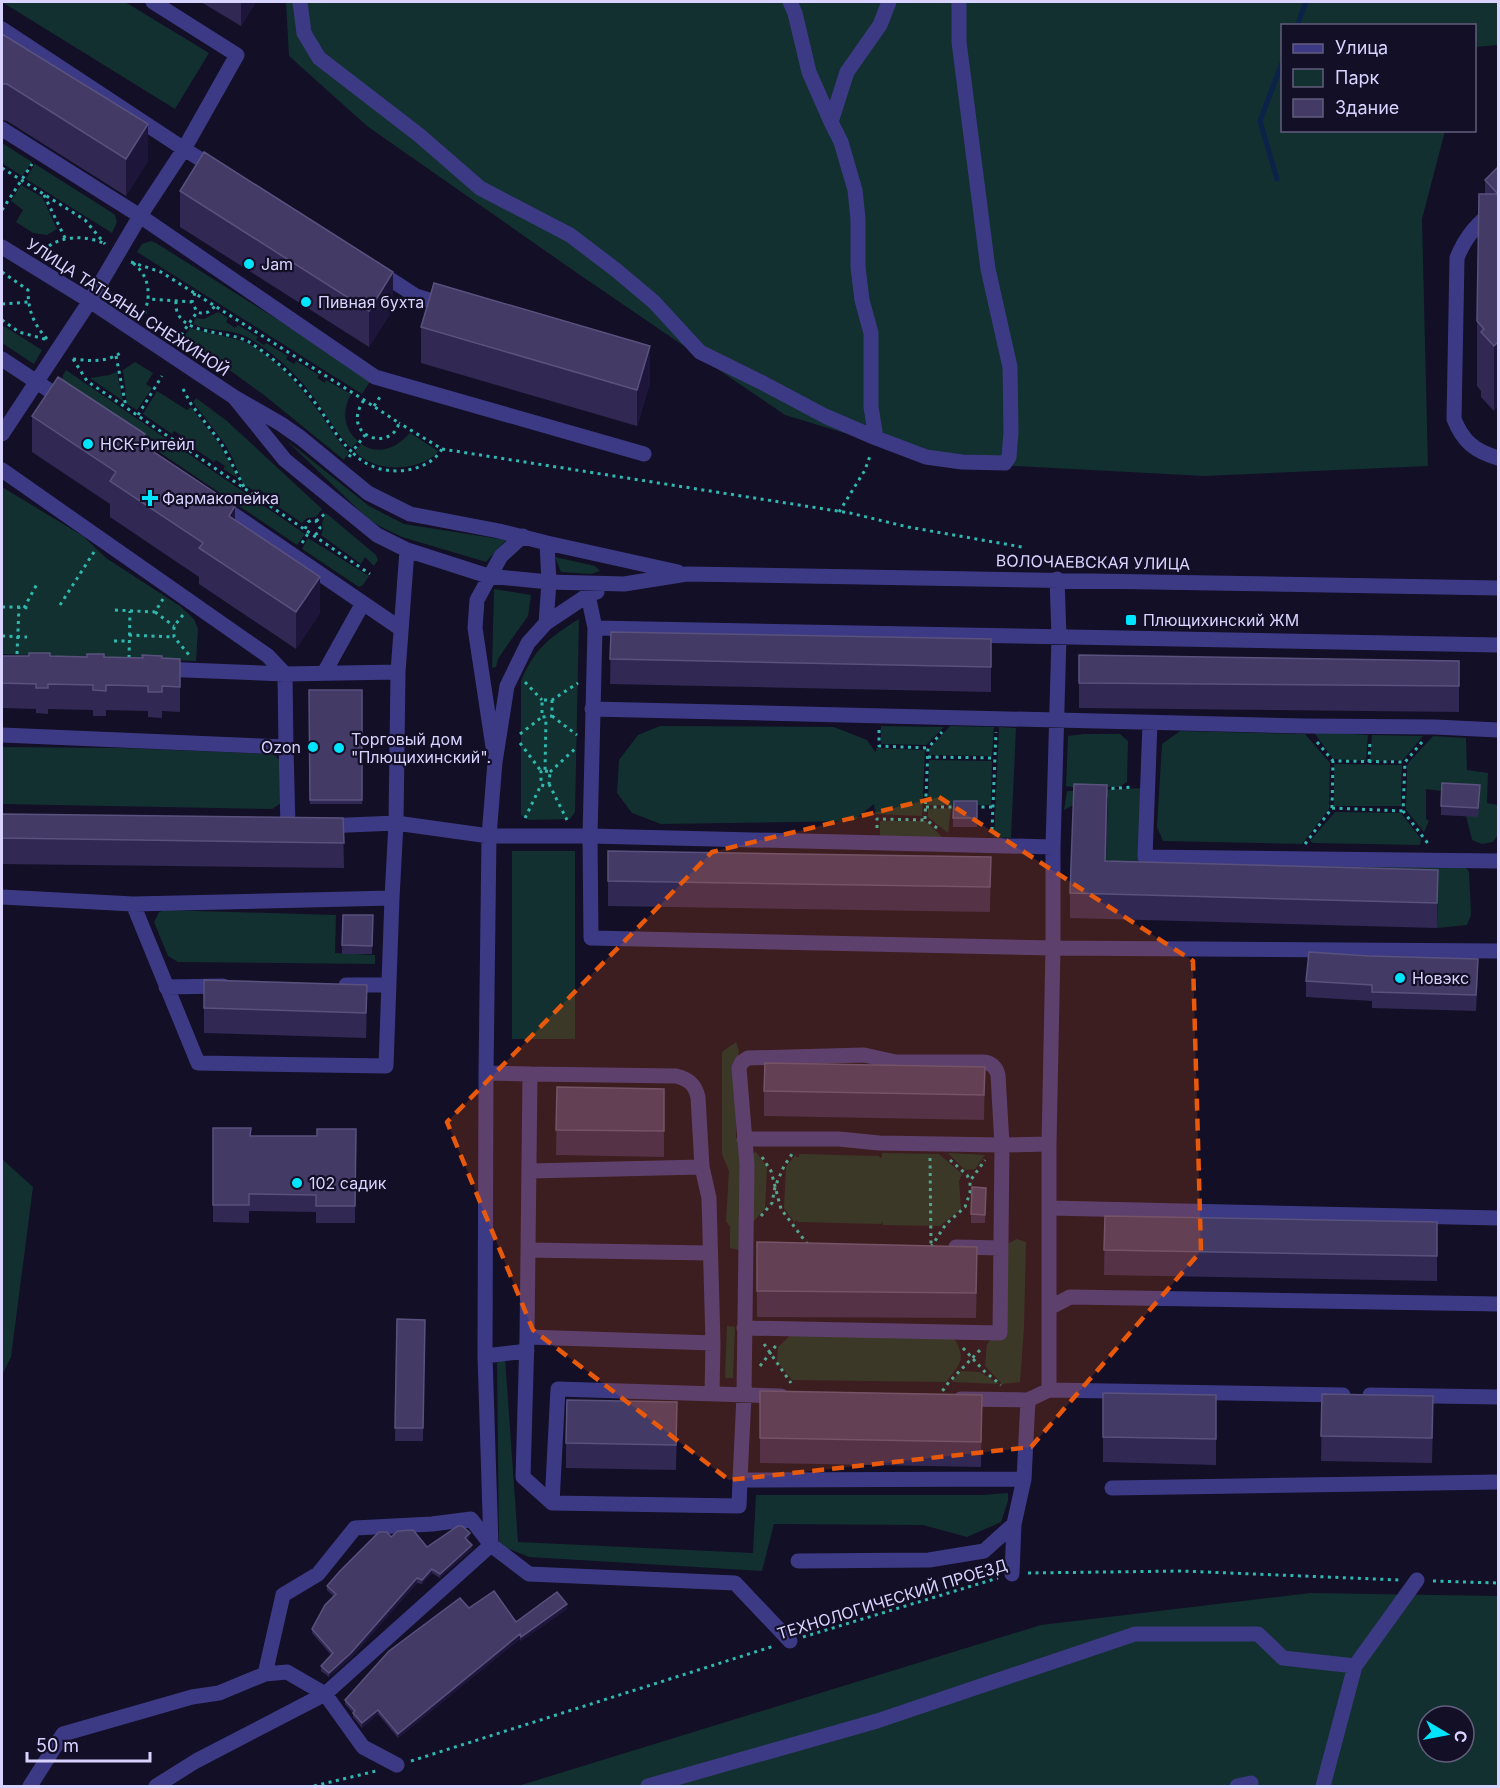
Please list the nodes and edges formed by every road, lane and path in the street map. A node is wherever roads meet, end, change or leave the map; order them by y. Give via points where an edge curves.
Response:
1 (153, 2) edge
2 (300, 2) edge
3 (790, 2) edge
4 (889, 2) edge
5 (959, 2) edge
6 (2, 29) edge
7 (831, 122) junction
8 (2, 129) edge
9 (184, 149) junction
10 (33, 163) dead end
11 (2, 168) edge
12 (224, 174) edge
13 (21, 180) junction
14 (43, 194) junction
15 (1498, 208) edge
16 (2, 210) edge
17 (140, 216) junction
18 (66, 240) junction
19 (49, 246) dead end
20 (2, 247) edge
21 (366, 264) edge
22 (2, 272) edge
23 (195, 293) junction
24 (148, 299) junction
25 (90, 301) junction
26 (176, 301) junction
27 (29, 302) junction
28 (192, 302) junction
29 (2, 304) edge
30 (215, 306) junction
31 (461, 310) edge
32 (197, 312) junction
33 (145, 313) dead end
34 (2, 320) edge
35 (189, 325) junction
36 (181, 335) dead end
37 (123, 351) dead end
38 (116, 356) junction
39 (2, 359) edge
40 (162, 376) dead end
41 (37, 381) junction
42 (386, 388) dead end
43 (183, 389) dead end
44 (234, 397) junction
45 (364, 400) junction
46 (374, 406) junction
47 (126, 407) junction
48 (76, 408) edge
49 (138, 415) junction
50 (399, 423) junction
51 (2, 434) edge
52 (365, 435) junction
53 (876, 438) junction
54 (442, 449) junction
55 (352, 452) junction
56 (644, 454) dead end
57 (1498, 458) edge
58 (2, 470) edge
59 (245, 488) junction
60 (205, 495) edge
61 (839, 512) junction
62 (326, 513) dead end
63 (316, 521) junction
64 (307, 531) junction
65 (314, 535) junction
66 (523, 536) junction
67 (547, 543) junction
68 (300, 547) dead end
69 (1023, 547) dead end
70 (96, 548) dead end
71 (407, 550) junction
72 (370, 574) dead end
73 (687, 574) junction
74 (488, 576) junction
75 (1057, 579) junction
76 (38, 582) dead end
77 (549, 582) junction
78 (624, 584) junction
79 (1498, 588) edge
80 (166, 595) dead end
81 (588, 596) junction
82 (363, 603) junction
83 (60, 605) dead end
84 (2, 607) edge
85 (24, 608) junction
86 (116, 610) dead end
87 (130, 611) junction
88 (186, 611) dead end
89 (155, 612) junction
90 (546, 623) junction
91 (174, 626) junction
92 (401, 628) junction
93 (595, 628) junction
94 (129, 635) junction
95 (2, 636) edge
96 (18, 637) junction
97 (27, 637) dead end
98 (174, 637) junction
99 (1059, 637) junction
100 (114, 641) dead end
101 (129, 641) junction
102 (1498, 645) edge
103 (17, 654) edge
104 (129, 658) edge
105 (196, 661) dead end
106 (145, 669) edge
107 (398, 672) junction
108 (324, 673) junction
109 (285, 674) junction
110 (522, 678) dead end
111 (578, 683) dead end
112 (542, 700) junction
113 (552, 700) junction
114 (592, 709) junction
115 (552, 716) junction
116 (879, 716) junction
117 (544, 717) junction
118 (956, 717) junction
119 (996, 718) junction
120 (1056, 720) junction
121 (1150, 723) junction
122 (1305, 726) junction
123 (1370, 726) junction
124 (1435, 727) junction
125 (1498, 730) edge
126 (520, 734) dead end
127 (2, 735) edge
128 (577, 735) dead end
129 (520, 743) dead end
130 (286, 747) junction
131 (576, 747) dead end
132 (928, 748) junction
133 (927, 758) junction
134 (995, 758) junction
135 (1333, 761) junction
136 (495, 762) junction
137 (1369, 762) junction
138 (1405, 762) junction
139 (545, 771) junction
140 (549, 784) junction
141 (541, 785) junction
142 (1147, 788) junction
143 (1103, 789) edge
144 (926, 807) junction
145 (959, 807) edge
146 (971, 807) edge
147 (993, 807) junction
148 (1332, 808) junction
149 (1403, 811) junction
150 (525, 818) dead end
151 (926, 820) junction
152 (396, 823) junction
153 (569, 824) dead end
154 (489, 836) junction
155 (590, 836) junction
156 (876, 843) junction
157 (953, 844) junction
158 (992, 845) junction
159 (1053, 847) junction
160 (1291, 859) junction
161 (1433, 860) junction
162 (1498, 861) edge
163 (2, 897) edge
164 (392, 898) junction
165 (133, 904) junction
166 (1053, 948) junction
167 (1498, 951) edge
168 (388, 985) junction
169 (237, 986) edge
170 (330, 986) edge
171 (166, 987) junction
172 (486, 1073) junction
173 (530, 1074) junction
174 (749, 1139) junction
175 (802, 1139) junction
176 (934, 1144) junction
177 (1049, 1144) junction
178 (1002, 1145) junction
179 (702, 1167) junction
180 (530, 1171) junction
181 (776, 1186) junction
182 (1050, 1208) junction
183 (1498, 1218) edge
184 (757, 1221) dead end
185 (808, 1245) edge
186 (942, 1247) edge
187 (1001, 1248) junction
188 (528, 1250) junction
189 (710, 1253) junction
190 (1498, 1304) edge
191 (1049, 1308) junction
192 (748, 1328) junction
193 (793, 1329) junction
194 (954, 1333) junction
195 (997, 1333) junction
196 (713, 1343) junction
197 (527, 1344) junction
198 (484, 1356) junction
199 (972, 1359) junction
200 (1049, 1390) junction
201 (744, 1391) junction
202 (712, 1393) junction
203 (801, 1396) joint
204 (1498, 1397) edge
205 (937, 1398) joint
206 (1010, 1400) junction
207 (1028, 1400) junction
208 (1024, 1479) junction
209 (740, 1480) junction
210 (1498, 1482) edge
211 (1112, 1488) dead end
212 (552, 1503) junction
213 (1014, 1524) junction
214 (491, 1545) junction
215 (798, 1561) dead end
216 (1012, 1574) junction
217 (1418, 1580) junction
218 (1498, 1583) edge
219 (790, 1641) junction
220 (1355, 1666) junction
221 (266, 1674) junction
222 (325, 1694) junction
223 (398, 1765) junction
224 (30, 1786) edge
225 (156, 1786) edge
226 (314, 1786) edge
227 (648, 1786) edge
228 (1323, 1786) edge

1 - 9 street via 237,55
2 - 53 street via 304,33 318,58 419,135 480,188 570,235 654,302 700,352
3 - 7 street via 809,72
4 - 7 street via 880,26 847,72
5 - 53 street via 959,42 988,269 1010,367 1009,457 1005,463 926,457
6 - 9 street
7 - 53 street via 842,142 855,190 858,267 871,333 871,407
8 - 17 street
9 - 12 street
9 - 17 street
10 - 13 path
11 - 13 path
13 - 14 path
13 - 16 path
14 - 18 path
14 - 18 path via 86,220 105,244 79,237
15 - 57 street via 1470,234 1457,258 1454,419 1466,441 1479,452
17 - 25 street
17 - 56 street via 375,377
18 - 19 path
20 - 25 street, УЛИЦА ТАТЬЯНЫ СНЕЖИНОЙ
21 - 31 street via 416,296
22 - 27 path via 28,290
23 - 24 path via 161,272 131,262 147,280
23 - 28 path
23 - 30 path
24 - 26 path
24 - 33 path
25 - 41 street
25 - 44 street, УЛИЦА ТАТЬЯНЫ СНЕЖИНОЙ
26 - 28 path
26 - 35 path via 179,315
27 - 29 path
27 - 34 path via 33,322 48,340 19,332
28 - 32 path
30 - 32 path via 207,313
30 - 45 path
32 - 35 path
35 - 36 path
35 - 55 path via 246,340 273,359 301,386
37 - 38 path
38 - 47 path
38 - 47 path via 101,361 73,359 87,381
39 - 41 street
40 - 49 path
41 - 48 street
41 - 51 street
42 - 46 path
43 - 59 path via 221,443
44 - 66 street, УЛИЦА ТАТЬЯНЫ СНЕЖИНОЙ via 301,438 368,493 410,514
44 - 71 street, УЛИЦА ТАТЬЯНЫ СНЕЖИНОЙ via 285,460 377,535
45 - 46 path
45 - 52 path via 357,414 359,428
46 - 50 path
47 - 49 path
49 - 59 path
50 - 52 path via 383,438
50 - 54 path
52 - 55 path
53 - 61 path via 865,470
54 - 55 path via 426,464 393,471 371,466
54 - 61 path
58 - 109 street via 268,656
59 - 64 path
60 - 82 street
61 - 69 path
62 - 63 path
63 - 64 path via 308,522
63 - 65 path via 320,530
64 - 65 path
64 - 68 path
65 - 72 path
66 - 67 street, ВОЛОЧАЕВСКАЯ УЛИЦА
66 - 74 street via 501,556
67 - 73 street, ВОЛОЧАЕВСКАЯ УЛИЦА
67 - 77 street
70 - 83 path
71 - 74 street, УЛИЦА ТАТЬЯНЫ СНЕЖИНОЙ
71 - 92 street
73 - 75 street, ВОЛОЧАЕВСКАЯ УЛИЦА
73 - 78 street, ВОЛОЧАЕВСКАЯ УЛИЦА
74 - 77 street, ВОЛОЧАЕВСКАЯ УЛИЦА
74 - 136 street via 477,600 476,628
75 - 79 street, ВОЛОЧАЕВСКАЯ УЛИЦА
75 - 99 street
76 - 85 path
77 - 78 street, ВОЛОЧАЕВСКАЯ УЛИЦА
77 - 90 street
78 - 81 street
80 - 89 path
81 - 90 street
81 - 93 street
82 - 92 street
82 - 108 street
84 - 85 path
85 - 96 path
86 - 87 path
87 - 89 path
87 - 94 path
88 - 91 path
89 - 91 path
90 - 136 street via 528,642 507,686
91 - 98 path
92 - 107 street
93 - 99 street
93 - 114 street
94 - 98 path
94 - 101 path
95 - 96 path
96 - 97 path
96 - 103 path
98 - 105 path
99 - 102 street
99 - 120 street
100 - 101 path
101 - 104 path
106 - 109 street
107 - 108 street
107 - 152 street
108 - 109 street
109 - 130 street
110 - 112 path
111 - 113 path
112 - 113 path
112 - 117 path
113 - 115 path
114 - 116 street
114 - 155 street
115 - 117 path
115 - 128 path
116 - 118 street
116 - 132 path via 879,746
117 - 126 path
117 - 139 path
118 - 119 street
118 - 132 path
119 - 120 street
119 - 134 path
120 - 121 street
120 - 159 street
121 - 122 street
121 - 142 street
122 - 123 street
122 - 135 path
123 - 124 street
123 - 137 path
124 - 125 street
124 - 138 path
127 - 130 street
129 - 139 path
130 - 152 street via 294,827
131 - 139 path
132 - 133 path
133 - 134 path
133 - 144 path
134 - 147 path
135 - 137 path
135 - 148 path
136 - 154 street
137 - 138 path
138 - 149 path
139 - 140 path
139 - 141 path
140 - 141 path
140 - 153 path
141 - 150 path
142 - 143 path
142 - 160 street via 1145,857
144 - 145 path
144 - 151 path
146 - 147 path
147 - 158 path
148 - 149 path
148 - 160 path
149 - 161 path via 1431,847
151 - 156 path via 877,819
151 - 157 path
152 - 154 street
152 - 164 street
154 - 155 street
154 - 172 street
155 - 156 street
155 - 166 street via 591,938
156 - 157 street
157 - 158 street
158 - 159 street
159 - 166 street
160 - 161 street
161 - 162 street
163 - 165 street
164 - 165 street
164 - 168 street
165 - 171 street
166 - 167 street
166 - 177 street
168 - 170 street
168 - 171 street via 386,1066 198,1063
169 - 171 street
172 - 173 street
172 - 198 street
173 - 179 street via 669,1076 686,1080 695,1086 698,1097
173 - 180 street
174 - 175 street
174 - 178 street via 739,1068 745,1059 864,1055 896,1062 993,1065 998,1075
174 - 181 path
174 - 192 street
175 - 176 street
175 - 181 path
176 - 176 path via 967,1175 970,1193 965,1207 946,1224 931,1247
176 - 178 street
177 - 178 street
177 - 182 street
178 - 187 street
179 - 180 street
179 - 189 street via 709,1198
180 - 188 street
181 - 184 path via 772,1203
181 - 185 path via 781,1209
182 - 183 street
182 - 191 street
186 - 187 street
187 - 195 street
188 - 189 street
188 - 197 street
189 - 196 street
190 - 191 street via 1070,1298
191 - 200 street
192 - 193 street
192 - 201 street
192 - 203 path
193 - 194 street
193 - 201 path via 775,1346
194 - 195 street
194 - 199 path
195 - 199 path
196 - 197 street
196 - 202 street
197 - 198 street
197 - 212 street via 523,1477
198 - 214 street
199 - 205 path
199 - 206 path via 1000,1384
200 - 204 street
200 - 207 street
201 - 202 street
201 - 203 street
201 - 209 street
202 - 212 street via 558,1389
205 - 206 street
206 - 207 street
207 - 208 street
208 - 209 street
208 - 213 street
209 - 212 street via 739,1506
210 - 211 street
213 - 215 street via 984,1551 929,1560
213 - 216 street
214 - 219 street via 529,1574 735,1583
214 - 221 street via 471,1519 355,1528 318,1574 283,1595
214 - 222 street
216 - 217 path, ТЕХНОЛОГИЧЕСКИЙ ПРОЕЗД via 1182,1571
216 - 219 path, ТЕХНОЛОГИЧЕСКИЙ ПРОЕЗД
217 - 218 path, ТЕХНОЛОГИЧЕСКИЙ ПРОЕЗД
217 - 220 street
219 - 223 path, ТЕХНОЛОГИЧЕСКИЙ ПРОЕЗД
220 - 227 street via 1283,1658 1258,1634 1135,1634 876,1721
220 - 228 street
221 - 222 street via 287,1672
221 - 224 street via 219,1693 63,1734
222 - 223 street via 363,1747
222 - 225 street
223 - 226 path, ТЕХНОЛОГИЧЕСКИЙ ПРОЕЗД

